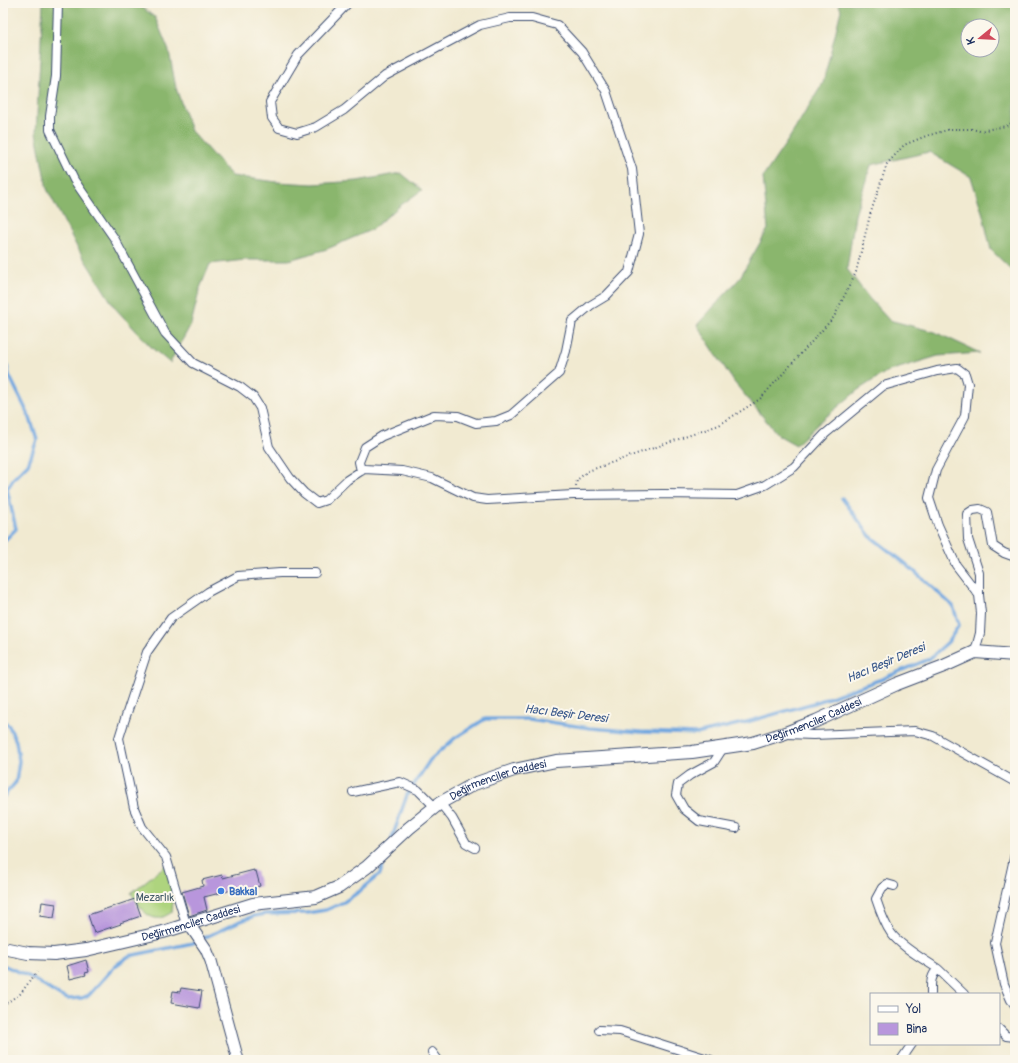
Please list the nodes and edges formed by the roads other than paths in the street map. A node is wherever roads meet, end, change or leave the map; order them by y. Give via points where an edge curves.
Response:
1 (58, 3) edge
2 (348, 3) edge
3 (361, 471) junction
4 (1015, 557) edge
5 (315, 573) dead end
6 (979, 595) junction
7 (975, 652) junction
8 (1015, 655) edge
9 (784, 734) junction
10 (723, 748) junction
11 (1015, 782) edge
12 (352, 792) dead end
13 (438, 805) junction
14 (736, 828) dead end
15 (475, 848) dead end
16 (1015, 854) edge
17 (894, 886) dead end
18 (190, 926) junction
19 (3, 948) edge
20 (938, 969) junction
21 (931, 993) edge
22 (963, 993) edge
23 (1015, 1005) edge
24 (599, 1030) dead end
25 (1000, 1030) edge
26 (1015, 1037) edge
27 (911, 1045) edge
28 (432, 1052) dead end
29 (238, 1060) edge
30 (438, 1060) edge
31 (711, 1060) edge
32 (901, 1060) edge

1 - 3 street via 56,76 50,130 74,180 114,238 165,333 193,363 240,387 253,398 260,408 269,447 290,478 317,503 326,500 347,480
2 - 3 street via 298,54 270,102 272,118 279,128 297,133 316,127 344,110 385,76 480,25 510,18 532,18 557,25 582,52 606,91 632,169 639,234 629,272 606,296 572,321 559,373 511,415 496,421 476,423 458,416 434,415 382,436 365,447 359,462
3 - 6 street via 402,471 432,478 473,498 487,500 573,495 737,495 765,485 794,467 824,434 883,386 936,371 957,368 965,374 968,384 965,416 936,470 929,498 956,564
4 - 6 street via 1004,554 993,546 987,512 980,509 967,514 968,539 978,573
5 - 18 street via 238,576 208,592 171,618 147,652 119,738 134,808 142,827 166,857
6 - 7 street via 980,633
7 - 8 main road, Değirmenciler Caddesi
7 - 9 main road, Değirmenciler Caddesi
9 - 10 main road, Değirmenciler Caddesi
9 - 11 street via 812,736 915,731 933,736
10 - 13 main road, Değirmenciler Caddesi via 556,761 535,765 474,784
10 - 14 street via 714,762 678,784 676,795 684,809 699,820
12 - 13 street via 400,782 418,790
13 - 15 street via 452,818 466,843
13 - 18 main road, Değirmenciler Caddesi via 367,867 339,887 316,896 253,904
16 - 23 street via 995,943 1004,984
17 - 20 street via 887,884 876,899 885,924 892,935
18 - 19 main road, Değirmenciler Caddesi via 86,950 54,954 28,953
18 - 29 street via 206,949 213,967
20 - 21 street via 931,979
20 - 22 street
24 - 31 street via 620,1031
25 - 26 street via 1006,1036
27 - 32 street
28 - 30 street

